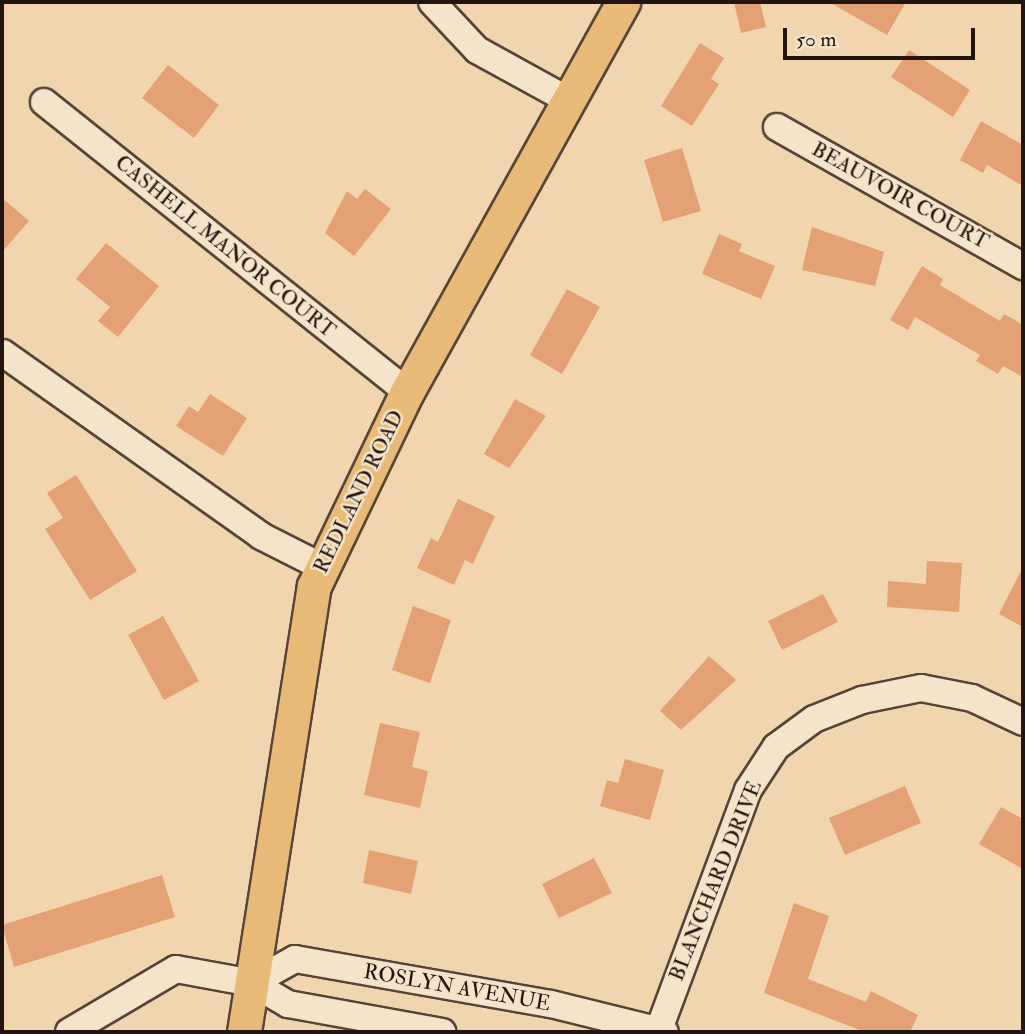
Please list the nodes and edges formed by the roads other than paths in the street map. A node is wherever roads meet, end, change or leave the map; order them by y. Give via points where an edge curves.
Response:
1 (432, 2) edge
2 (623, 2) edge
3 (568, 100) junction
4 (44, 102) dead end
5 (776, 127) dead end
6 (1023, 266) edge
7 (3, 353) edge
8 (407, 392) junction
9 (322, 567) junction
10 (1023, 722) edge
11 (253, 983) junction
12 (661, 1031) edge
13 (69, 1032) edge
14 (244, 1032) edge
15 (442, 1032) edge

1 - 3 street via 477,50
2 - 3 main road, REDLAND ROAD
3 - 8 main road, REDLAND ROAD
4 - 8 street, CASHELL MANOR COURT
5 - 6 street, BEAUVOIR COURT
7 - 9 street via 261,536
8 - 9 main road, REDLAND ROAD
9 - 11 main road, REDLAND ROAD via 289,712
10 - 12 street, BLANCHARD DRIVE via 972,698 921,688 826,714 776,747 748,790
11 - 12 street, ROSLYN AVENUE via 295,959
11 - 13 street via 176,969
11 - 14 main road, REDLAND ROAD
11 - 15 street via 288,1004

